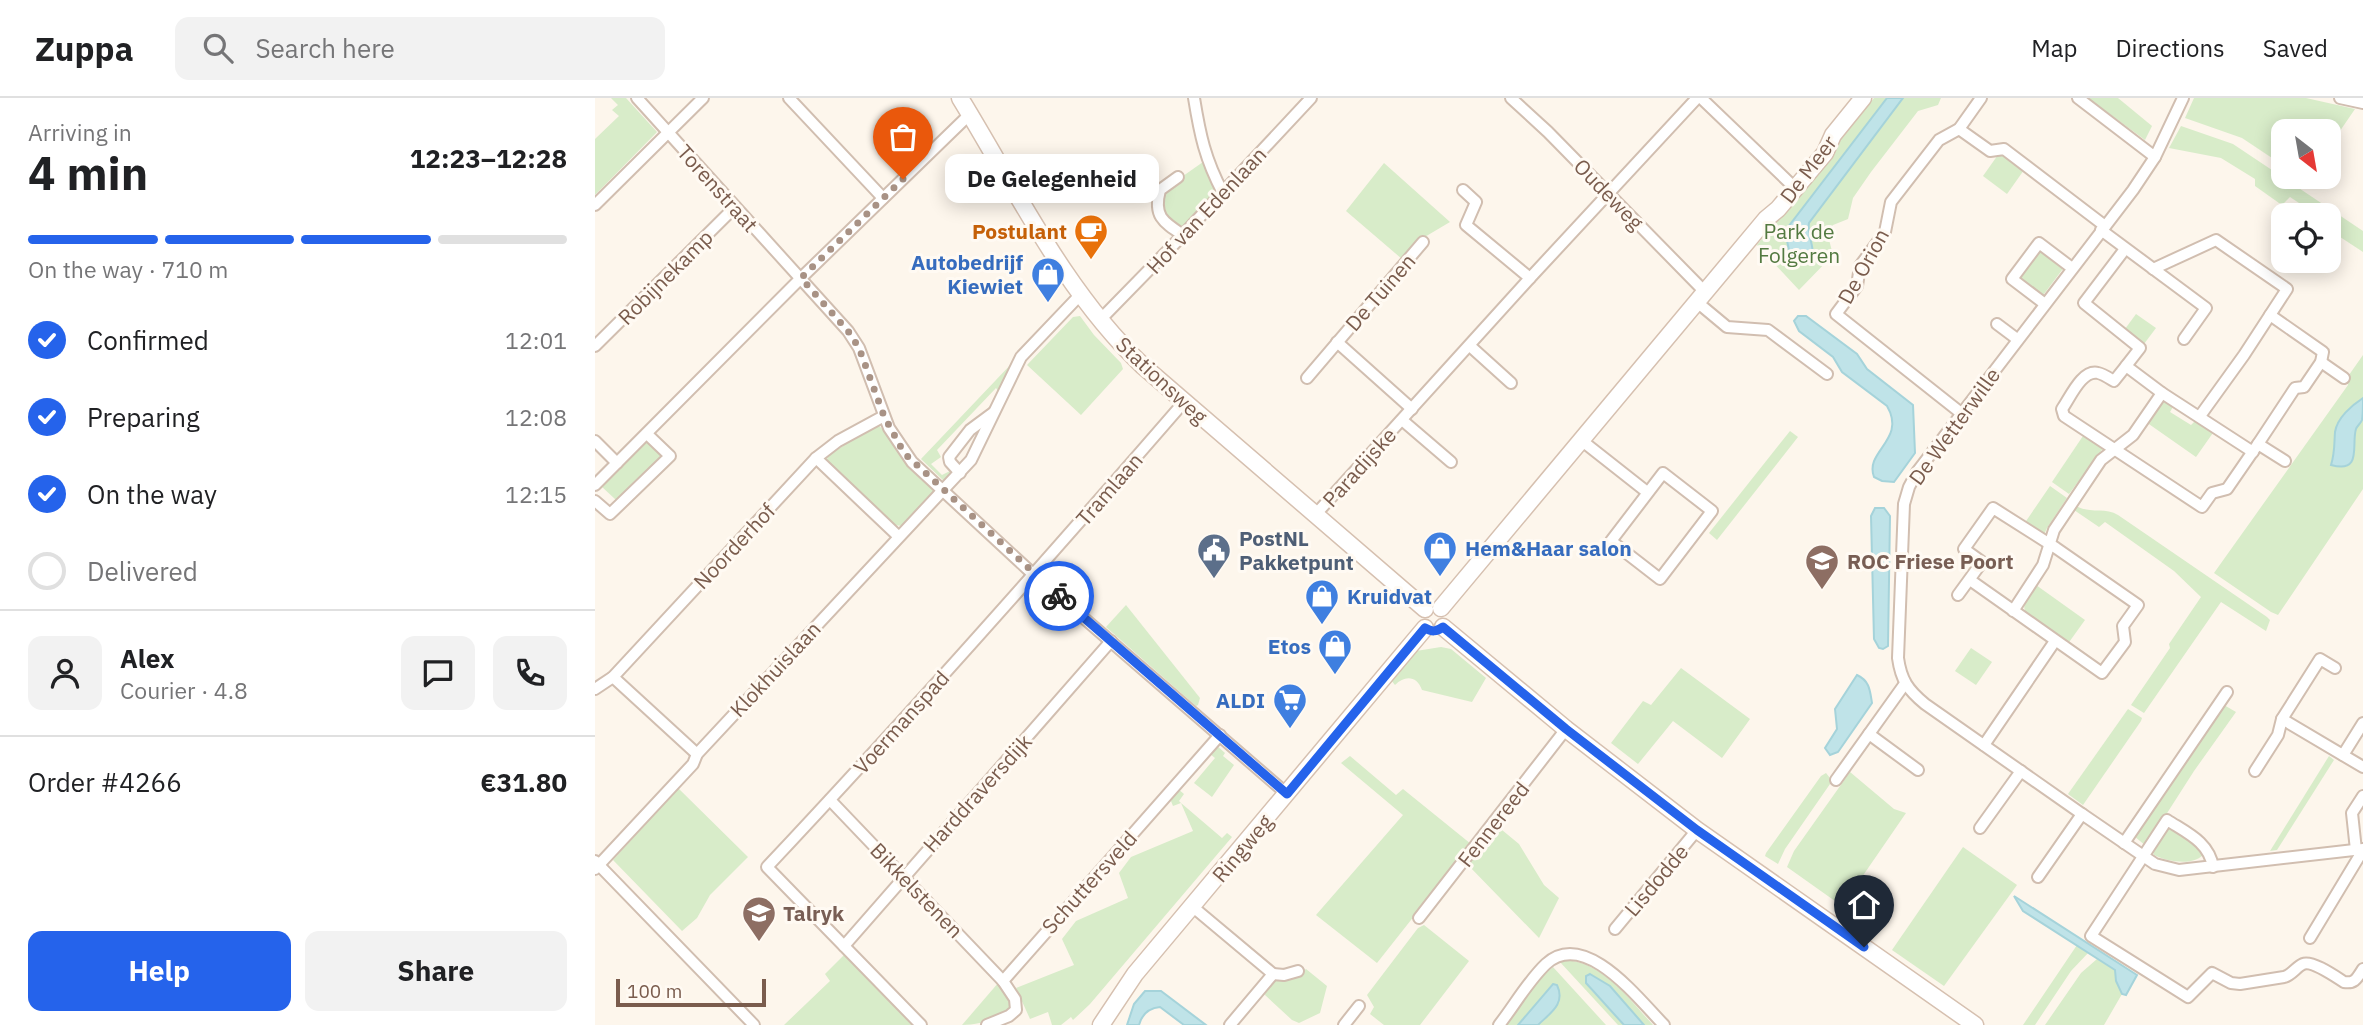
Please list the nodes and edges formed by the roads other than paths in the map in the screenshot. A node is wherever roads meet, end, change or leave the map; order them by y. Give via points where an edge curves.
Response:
1 (636, 98) edge
2 (703, 98) edge
3 (789, 98) edge
4 (960, 98) edge
5 (1187, 98) edge
6 (1194, 98) edge
7 (1311, 98) edge
8 (1511, 98) edge
9 (1699, 98) edge
10 (1863, 98) edge
11 (1981, 98) edge
12 (2078, 98) edge
13 (2183, 98) edge
14 (2340, 98) edge
15 (2363, 103) edge
16 (970, 114) junction
17 (1959, 129) junction
18 (668, 132) junction
19 (2155, 156) junction
20 (1178, 177) dead end
21 (1796, 188) junction
22 (1462, 190) dead end
23 (1223, 193) junction
24 (1609, 194) junction
25 (883, 198) junction
26 (595, 205) edge
27 (735, 207) junction
28 (2103, 228) junction
29 (1183, 235) junction
30 (1423, 242) dead end
31 (2125, 249) junction
32 (2072, 268) junction
33 (2153, 269) junction
34 (801, 278) junction
35 (1530, 278) junction
36 (1080, 295) junction
37 (1701, 297) junction
38 (2045, 304) junction
39 (2270, 315) junction
40 (1100, 320) junction
41 (1997, 324) dead end
42 (2017, 339) junction
43 (2184, 339) dead end
44 (1337, 342) junction
45 (595, 346) edge
46 (1469, 346) junction
47 (2321, 362) junction
48 (2126, 366) junction
49 (1827, 374) dead end
50 (1307, 378) dead end
51 (2344, 378) dead end
52 (1511, 383) dead end
53 (2162, 393) junction
54 (1184, 402) junction
55 (1412, 409) junction
56 (996, 411) junction
57 (1961, 413) junction
58 (884, 416) junction
59 (2200, 416) junction
60 (1402, 421) junction
61 (647, 434) junction
62 (1581, 440) junction
63 (595, 441) edge
64 (2255, 448) junction
65 (2113, 449) junction
66 (816, 458) junction
67 (2285, 461) dead end
68 (1451, 462) dead end
69 (617, 463) junction
70 (960, 473) junction
71 (595, 485) edge
72 (943, 490) junction
73 (1647, 492) junction
74 (595, 501) edge
75 (1317, 514) junction
76 (898, 536) junction
77 (2048, 544) junction
78 (1034, 575) junction
79 (1970, 580) junction
80 (1958, 595) dead end
81 (1433, 608) junction
82 (2013, 611) junction
83 (1443, 627) junction
84 (1425, 628) junction
85 (1111, 641) junction
86 (2055, 641) junction
87 (2335, 668) dead end
88 (613, 677) junction
89 (1904, 685) junction
90 (595, 689) edge
91 (2227, 692) dead end
92 (2281, 719) junction
93 (2363, 723) edge
94 (1566, 729) junction
95 (1869, 734) junction
96 (1220, 735) junction
97 (1984, 744) junction
98 (697, 754) junction
99 (2343, 755) junction
100 (2363, 767) edge
101 (1918, 770) dead end
102 (2021, 771) junction
103 (2255, 771) dead end
104 (1836, 780) dead end
105 (1287, 794) junction
106 (2363, 796) edge
107 (830, 800) junction
108 (2082, 814) junction
109 (1980, 828) dead end
110 (1697, 830) junction
111 (2124, 843) junction
112 (2361, 849) edge
113 (2143, 855) junction
114 (596, 865) edge
115 (2213, 867) junction
116 (903, 876) junction
117 (2038, 877) dead end
118 (1193, 907) junction
119 (1419, 918) dead end
120 (1615, 929) dead end
121 (2310, 938) dead end
122 (844, 946) junction
123 (2363, 970) edge
124 (1298, 971) dead end
125 (1273, 974) junction
126 (1003, 981) junction
127 (1359, 1006) dead end
128 (754, 1025) edge
129 (921, 1025) edge
130 (987, 1025) edge
131 (1101, 1025) edge
132 (1230, 1025) edge
133 (1344, 1025) edge
134 (1499, 1025) edge
135 (1664, 1025) edge
136 (1975, 1025) edge

1 - 18 street, Torenstraat
2 - 18 street
3 - 25 street
4 - 16 street, Stationsweg
5 - 6 street
6 - 23 street via 1202,147
7 - 23 street, Hof van Edenlaan
8 - 24 street, Oudeweg
9 - 21 street
9 - 24 street, Paradijske
10 - 21 street, De Meer
11 - 17 street, De Orion
12 - 19 street
13 - 19 street, De Wetterwille
14 - 15 street
16 - 25 street
16 - 36 street, Stationsweg
17 - 28 street via 1990,151 2004,149
17 - 57 street, De Orion via 1939,140 1891,202 1885,232 1860,266 1857,286 1836,314
18 - 26 street
18 - 27 street, Torenstraat
19 - 28 street, De Wetterwille
20 - 29 street via 1160,190 1157,206 1161,218
21 - 37 street, De Meer
22 - 35 street via 1476,202 1466,225
23 - 29 street, Hof van Edenlaan
24 - 35 street, Paradijske
24 - 37 street, Oudeweg
25 - 34 street
27 - 34 street, Torenstraat
27 - 45 street, Robijnekamp
28 - 31 street
28 - 32 street, De Wetterwille
29 - 40 street, Hof van Edenlaan
30 - 44 street, De Tuinen
31 - 33 street
31 - 48 street via 2084,303 2140,348
32 - 38 street, De Wetterwille
32 - 38 street via 2039,243 2012,279
33 - 39 street via 2216,240 2287,289
33 - 43 street via 2206,308
34 - 58 street, Torenstraat via 859,348
34 - 61 street
35 - 46 street, Paradijske
36 - 40 street, Stationsweg
36 - 56 street, Klokhuislaan via 1021,358
37 - 49 street via 1727,327 1768,330
37 - 62 street, De Meer
38 - 42 street, De Wetterwille
39 - 47 street via 2323,352
39 - 59 street
40 - 54 street, Stationsweg
41 - 42 street
42 - 57 street, De Wetterwille
44 - 50 street, De Tuinen
44 - 55 street, De Tuinen
46 - 52 street
46 - 55 street, Paradijske
47 - 51 street
47 - 64 street via 2304,387 2295,388
48 - 53 street
48 - 65 street via 2114,381 2097,373 2084,377 2062,409 2064,416
53 - 59 street
53 - 65 street via 2133,435
54 - 75 street, Stationsweg
54 - 78 street, Tramlaan
55 - 60 street, Paradijske
56 - 70 street, Klokhuislaan
56 - 70 street, Klokhuislaan via 970,430 949,457
57 - 89 street, De Wetterwille via 1917,472 1904,504 1898,658
58 - 66 street, Noorderhof
58 - 72 street, Torenstraat via 904,453
59 - 64 street
60 - 68 street, Paradijske
60 - 75 street, Paradijske
61 - 69 street
61 - 74 street via 670,456 610,514
62 - 73 street
62 - 81 street, De Meer
63 - 69 street
64 - 65 street via 2227,489 2212,493 2202,507
64 - 67 street
65 - 77 street via 2101,460
66 - 76 street
66 - 88 street, Noorderhof
69 - 71 street
70 - 72 street, Klokhuislaan
72 - 76 street, Klokhuislaan
72 - 78 street, Torenstraat
73 - 73 street via 1663,473 1712,511 1660,579 1611,541
75 - 81 street, Stationsweg
76 - 98 street, Klokhuislaan
77 - 79 street via 1993,508 1964,549 1982,562
77 - 82 street via 2043,565
77 - 86 street via 2138,606 2123,626 2126,642 2102,673
78 - 85 street, Torenstraat
78 - 107 street, Voermanspad
79 - 80 street
79 - 82 street
81 - 83 street via 1445,614
81 - 84 street via 1420,618
82 - 86 street
83 - 84 street via 1438,631
83 - 94 street
84 - 105 street, Ringweg
85 - 96 street, Torenstraat
85 - 116 street, Harddraversdijk
86 - 97 street
87 - 92 street via 2320,659
88 - 90 street, Noorderhof
88 - 98 street
89 - 95 street
89 - 97 street
91 - 111 street
92 - 99 street
92 - 103 street via 2277,735
93 - 99 street
94 - 110 street
94 - 119 street, Fennereed
95 - 101 street
95 - 104 street
96 - 105 street, Torenstraat
96 - 126 street, Schuttersveld
97 - 102 street
98 - 114 street, Klokhuislaan via 693,764
99 - 100 street
102 - 108 street
102 - 109 street
105 - 118 street, Ringweg
106 - 112 street via 2352,813
107 - 116 street, Bikkelstenen
107 - 122 street, Voermanspad via 767,867
108 - 111 street
108 - 117 street
110 - 120 street, Lisdodde
110 - 136 street
111 - 113 street
112 - 115 street
112 - 121 street
113 - 115 street via 2155,864 2179,870
113 - 115 street via 2167,820 2206,847
113 - 123 street via 2091,936 2187,997 2212,973 2240,984 2284,977 2309,963 2350,983
114 - 128 street
116 - 122 street, Harddraversdijk
116 - 126 street, Bikkelstenen
118 - 125 street
118 - 131 street, Ringweg via 1135,974
122 - 129 street
124 - 125 street
125 - 132 street
126 - 130 street via 1015,999 1016,1010
127 - 133 street
134 - 135 street via 1545,965 1561,954 1591,959 1612,972

